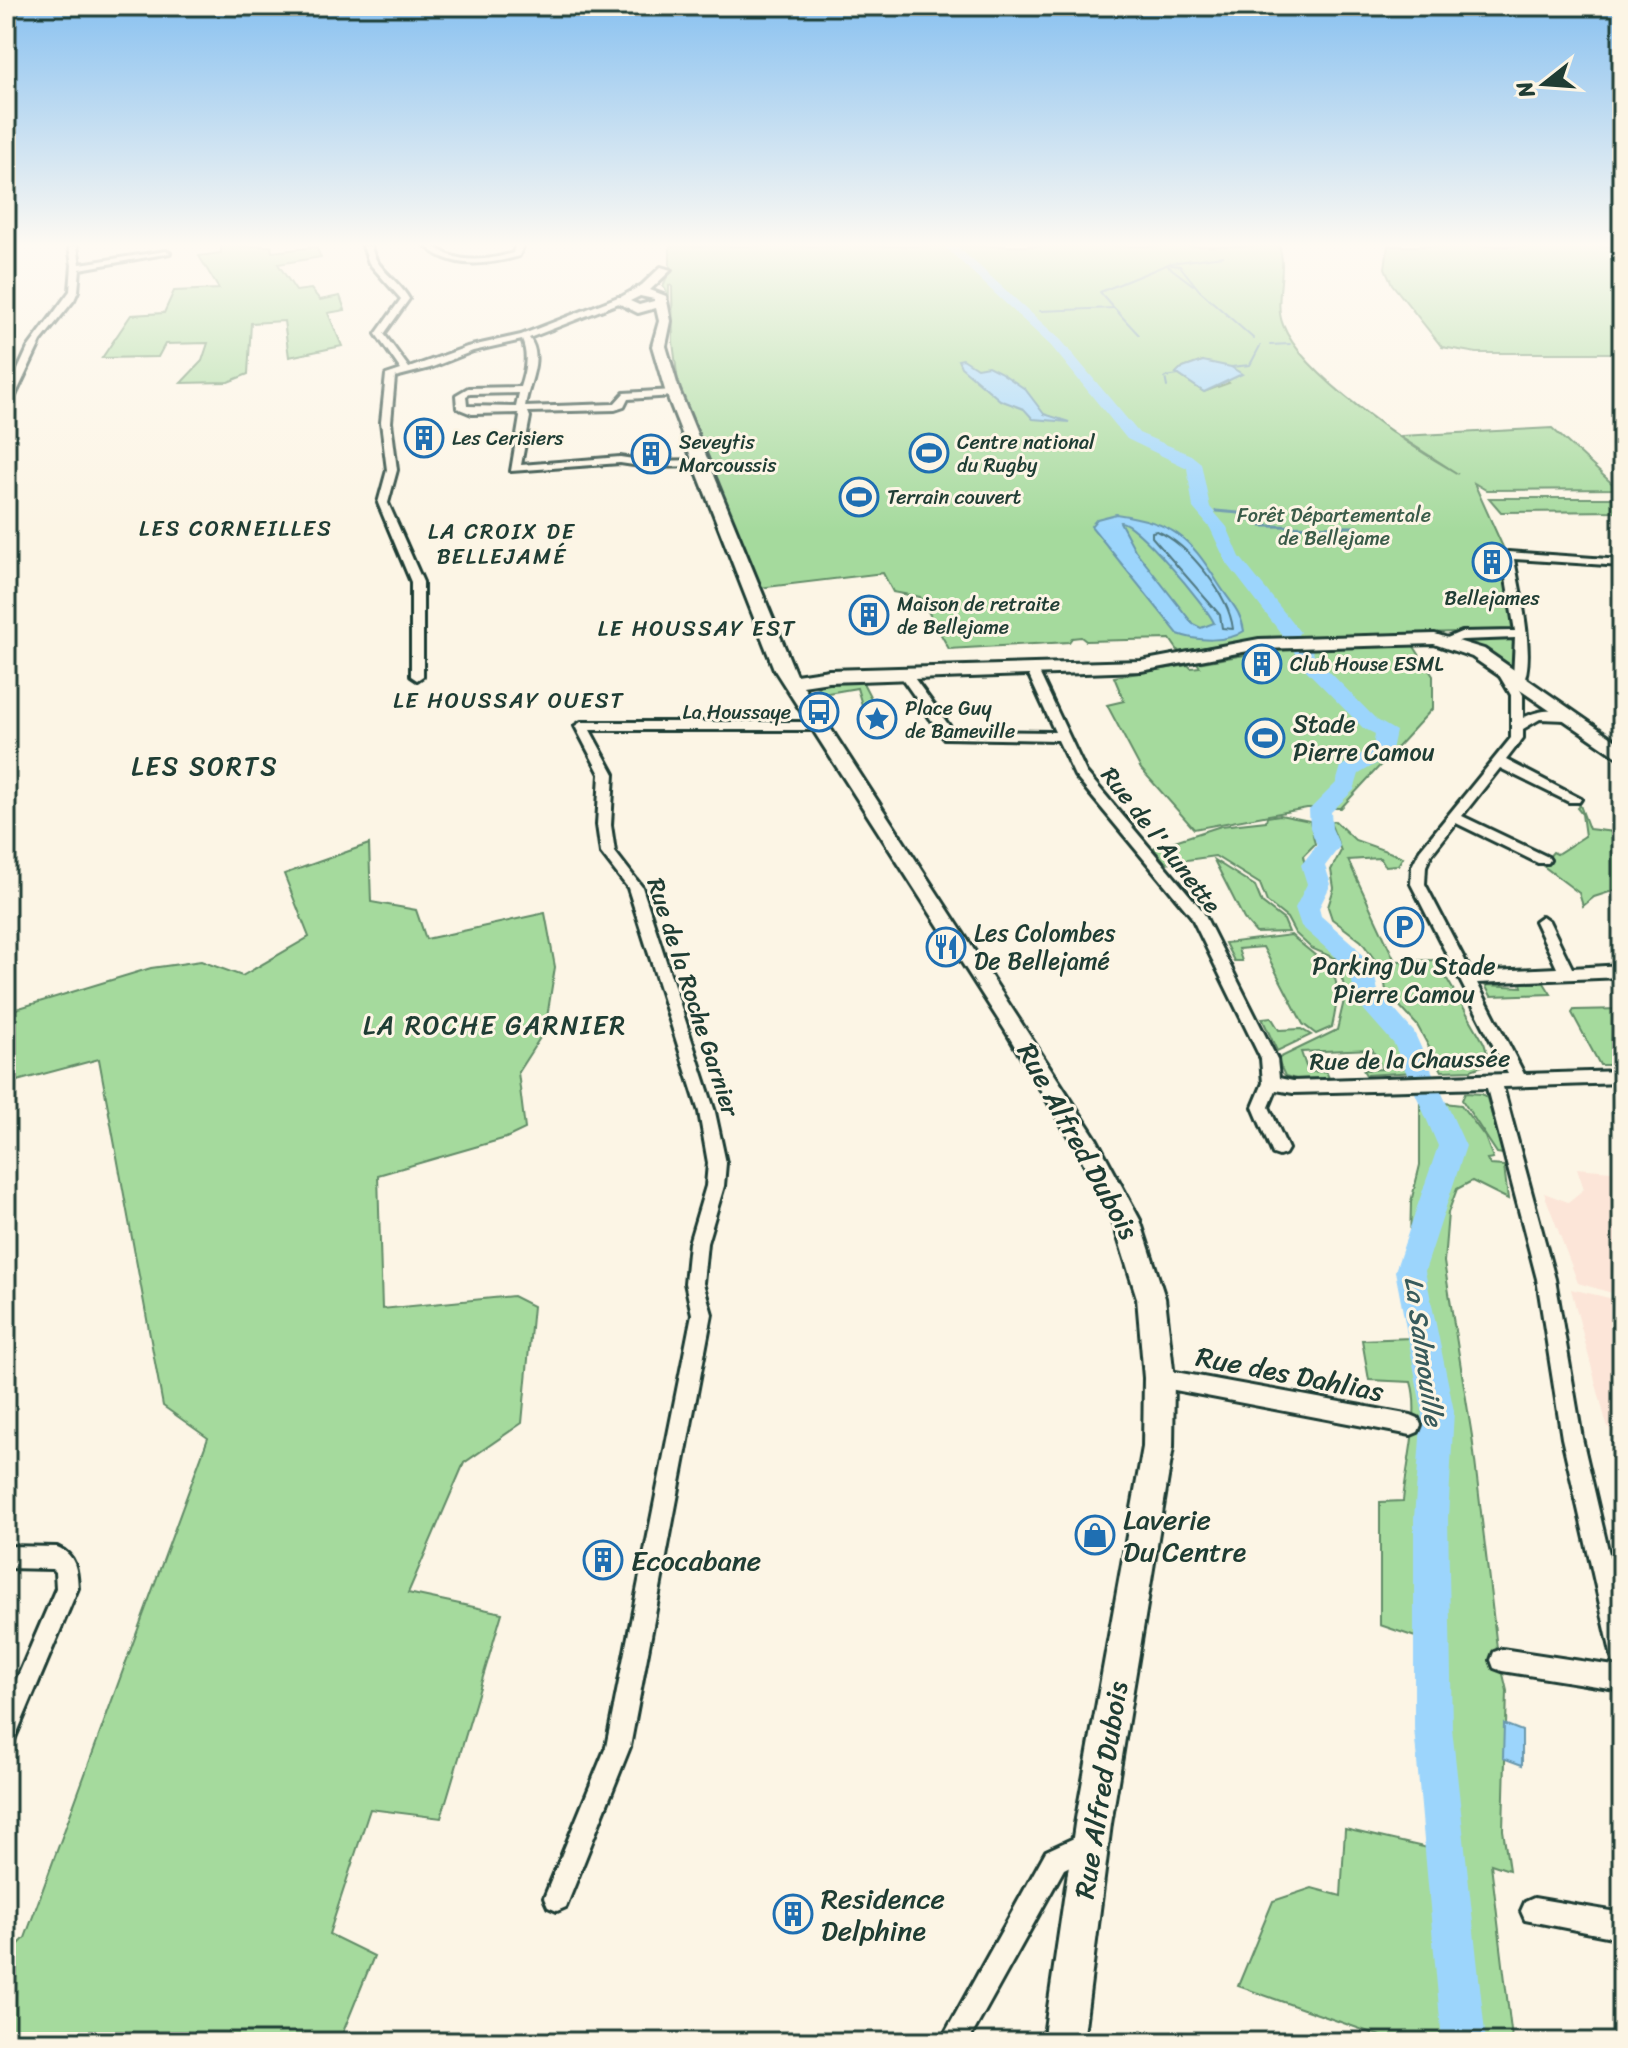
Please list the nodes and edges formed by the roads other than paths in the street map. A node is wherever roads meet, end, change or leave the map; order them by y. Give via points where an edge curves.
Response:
1 (36, 342) edge
2 (385, 342) edge
3 (503, 342) edge
4 (528, 342) edge
5 (655, 342) edge
6 (660, 342) edge
7 (407, 372) junction
8 (525, 390) junction
9 (673, 392) junction
10 (6, 404) edge
11 (617, 407) junction
12 (522, 409) junction
13 (619, 419) dead end
14 (701, 463) junction
15 (1622, 563) edge
16 (1521, 634) junction
17 (1446, 641) junction
18 (1501, 668) junction
19 (1032, 669) junction
20 (905, 674) junction
21 (417, 676) dead end
22 (790, 682) junction
23 (1518, 682) junction
24 (1566, 716) junction
25 (819, 726) junction
26 (1518, 727) junction
27 (1061, 736) junction
28 (1622, 754) edge
29 (1499, 762) junction
30 (1574, 799) dead end
31 (1454, 817) junction
32 (1543, 860) dead end
33 (1542, 921) dead end
34 (1622, 971) edge
35 (1567, 974) junction
36 (1466, 978) junction
37 (1622, 1077) edge
38 (1520, 1081) junction
39 (1493, 1082) junction
40 (1271, 1083) junction
41 (1279, 1149) dead end
42 (1159, 1378) junction
43 (1411, 1425) dead end
44 (6, 1557) edge
45 (1622, 1659) edge
46 (1502, 1660) dead end
47 (1622, 1679) edge
48 (6, 1732) edge
49 (1090, 1842) junction
50 (557, 1898) dead end
51 (1534, 1911) dead end
52 (1622, 1926) edge
53 (953, 2042) edge
54 (1063, 2042) edge

1 - 10 street
2 - 7 street
3 - 7 street
4 - 8 street via 531,365
5 - 9 main road via 653,351
6 - 9 main road
7 - 21 street via 391,375 386,422 392,470 383,503 417,582
8 - 12 street
8 - 12 street via 461,395 464,410
9 - 11 street via 624,396
9 - 14 main road, Rue Alfred Dubois
11 - 12 street
11 - 13 street
12 - 14 street via 515,469 620,460
14 - 22 main road, Rue Alfred Dubois
15 - 16 street via 1507,556
16 - 17 street
16 - 23 street
17 - 18 main road
17 - 19 main road via 1288,642 1141,666
18 - 23 main road
18 - 26 street via 1517,695
19 - 20 main road
19 - 27 street, Rue de l'Aunette
20 - 22 main road
20 - 27 street via 949,735
22 - 25 main road, Rue Alfred Dubois
23 - 24 main road
24 - 26 street via 1538,715
24 - 28 main road
25 - 42 main road, Rue Alfred Dubois via 1013,1024 1116,1198 1140,1254 1151,1298
25 - 50 street, Rue de la Roche Garnier via 581,726 607,774 608,853 635,887 704,1099 717,1163 694,1283 702,1314 634,1675 618,1747
26 - 29 street via 1517,738
27 - 40 street, Rue de l'Aunette via 1080,773 1197,914 1269,1059
29 - 30 street
29 - 31 street
31 - 32 street
31 - 36 street via 1425,853 1418,884
33 - 35 street
34 - 35 street
35 - 36 street
36 - 38 street
37 - 38 street, Rue de la Chaussée
38 - 39 street, Rue de la Chaussée
39 - 40 street, Rue de la Chaussée via 1293,1087
39 - 45 street via 1546,1279 1572,1438
40 - 41 street via 1261,1107
42 - 43 street, Rue des Dahlias
42 - 49 main road, Rue Alfred Dubois via 1158,1447
44 - 48 street via 57,1558 66,1568 67,1588
46 - 47 street
49 - 53 street via 1055,1860
49 - 54 main road, Rue Alfred Dubois
51 - 52 street

